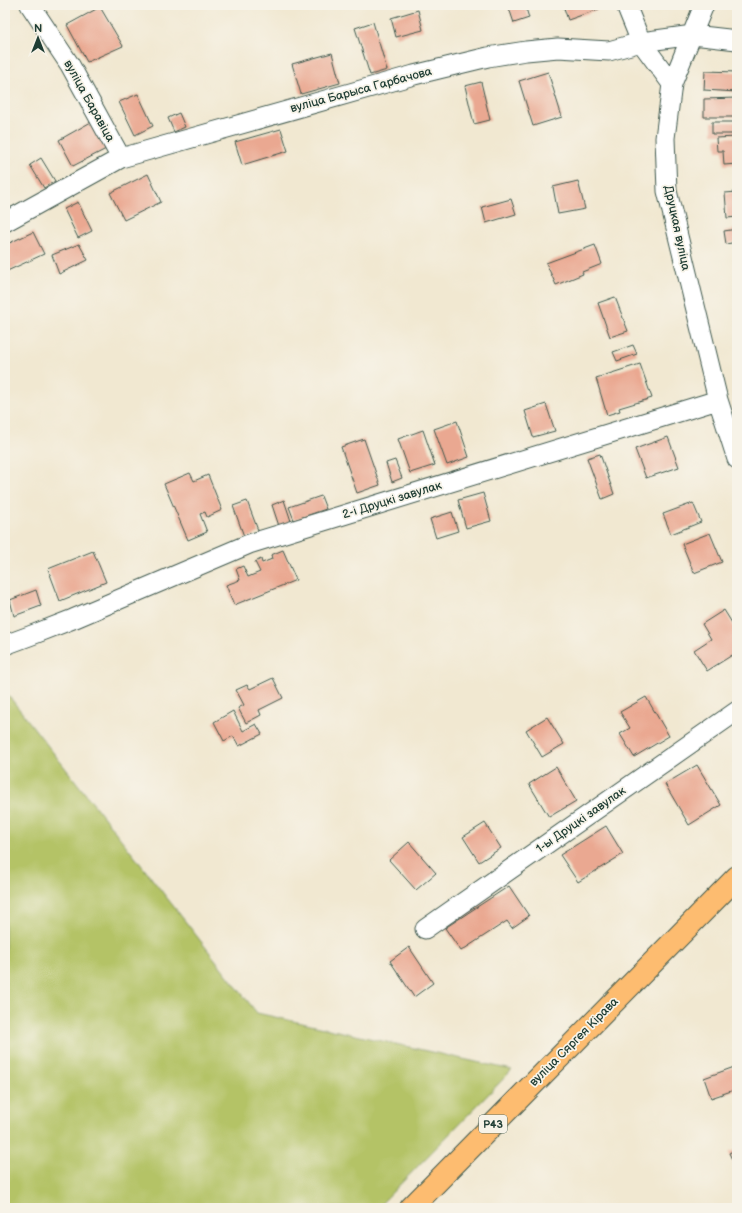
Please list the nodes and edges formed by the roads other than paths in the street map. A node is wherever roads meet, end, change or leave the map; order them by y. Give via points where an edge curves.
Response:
1 (30, 5) edge
2 (626, 5) edge
3 (704, 5) edge
4 (693, 35) junction
5 (737, 40) edge
6 (641, 42) junction
7 (672, 84) junction
8 (121, 158) junction
9 (5, 222) edge
10 (718, 400) junction
11 (732, 430) edge
12 (737, 459) edge
13 (5, 644) edge
14 (737, 711) edge
15 (737, 876) edge
16 (425, 929) dead end
17 (411, 1208) edge

1 - 8 street, вуліца Баравіца via 70,65
2 - 6 street
3 - 4 street, Друцкая вуліца
4 - 5 street, вуліца Барыса Гарбачова
4 - 6 street, вуліца Барыса Гарбачова
4 - 7 street, Друцкая вуліца
6 - 7 street
6 - 8 street, вуліца Барыса Гарбачова via 609,51 558,48 488,57 414,75
7 - 10 street, Друцкая вуліца via 664,138 667,191
8 - 9 street, вуліца Барыса Гарбачова
10 - 11 street, Друцкая вуліца
10 - 13 street, 2-і Друцкі завулак via 249,544 74,618
11 - 12 street, Друцкая вуліца
14 - 16 street, 1-ы Друцкі завулак
15 - 17 main road, вуліца Сяргея Кірава / Р43

